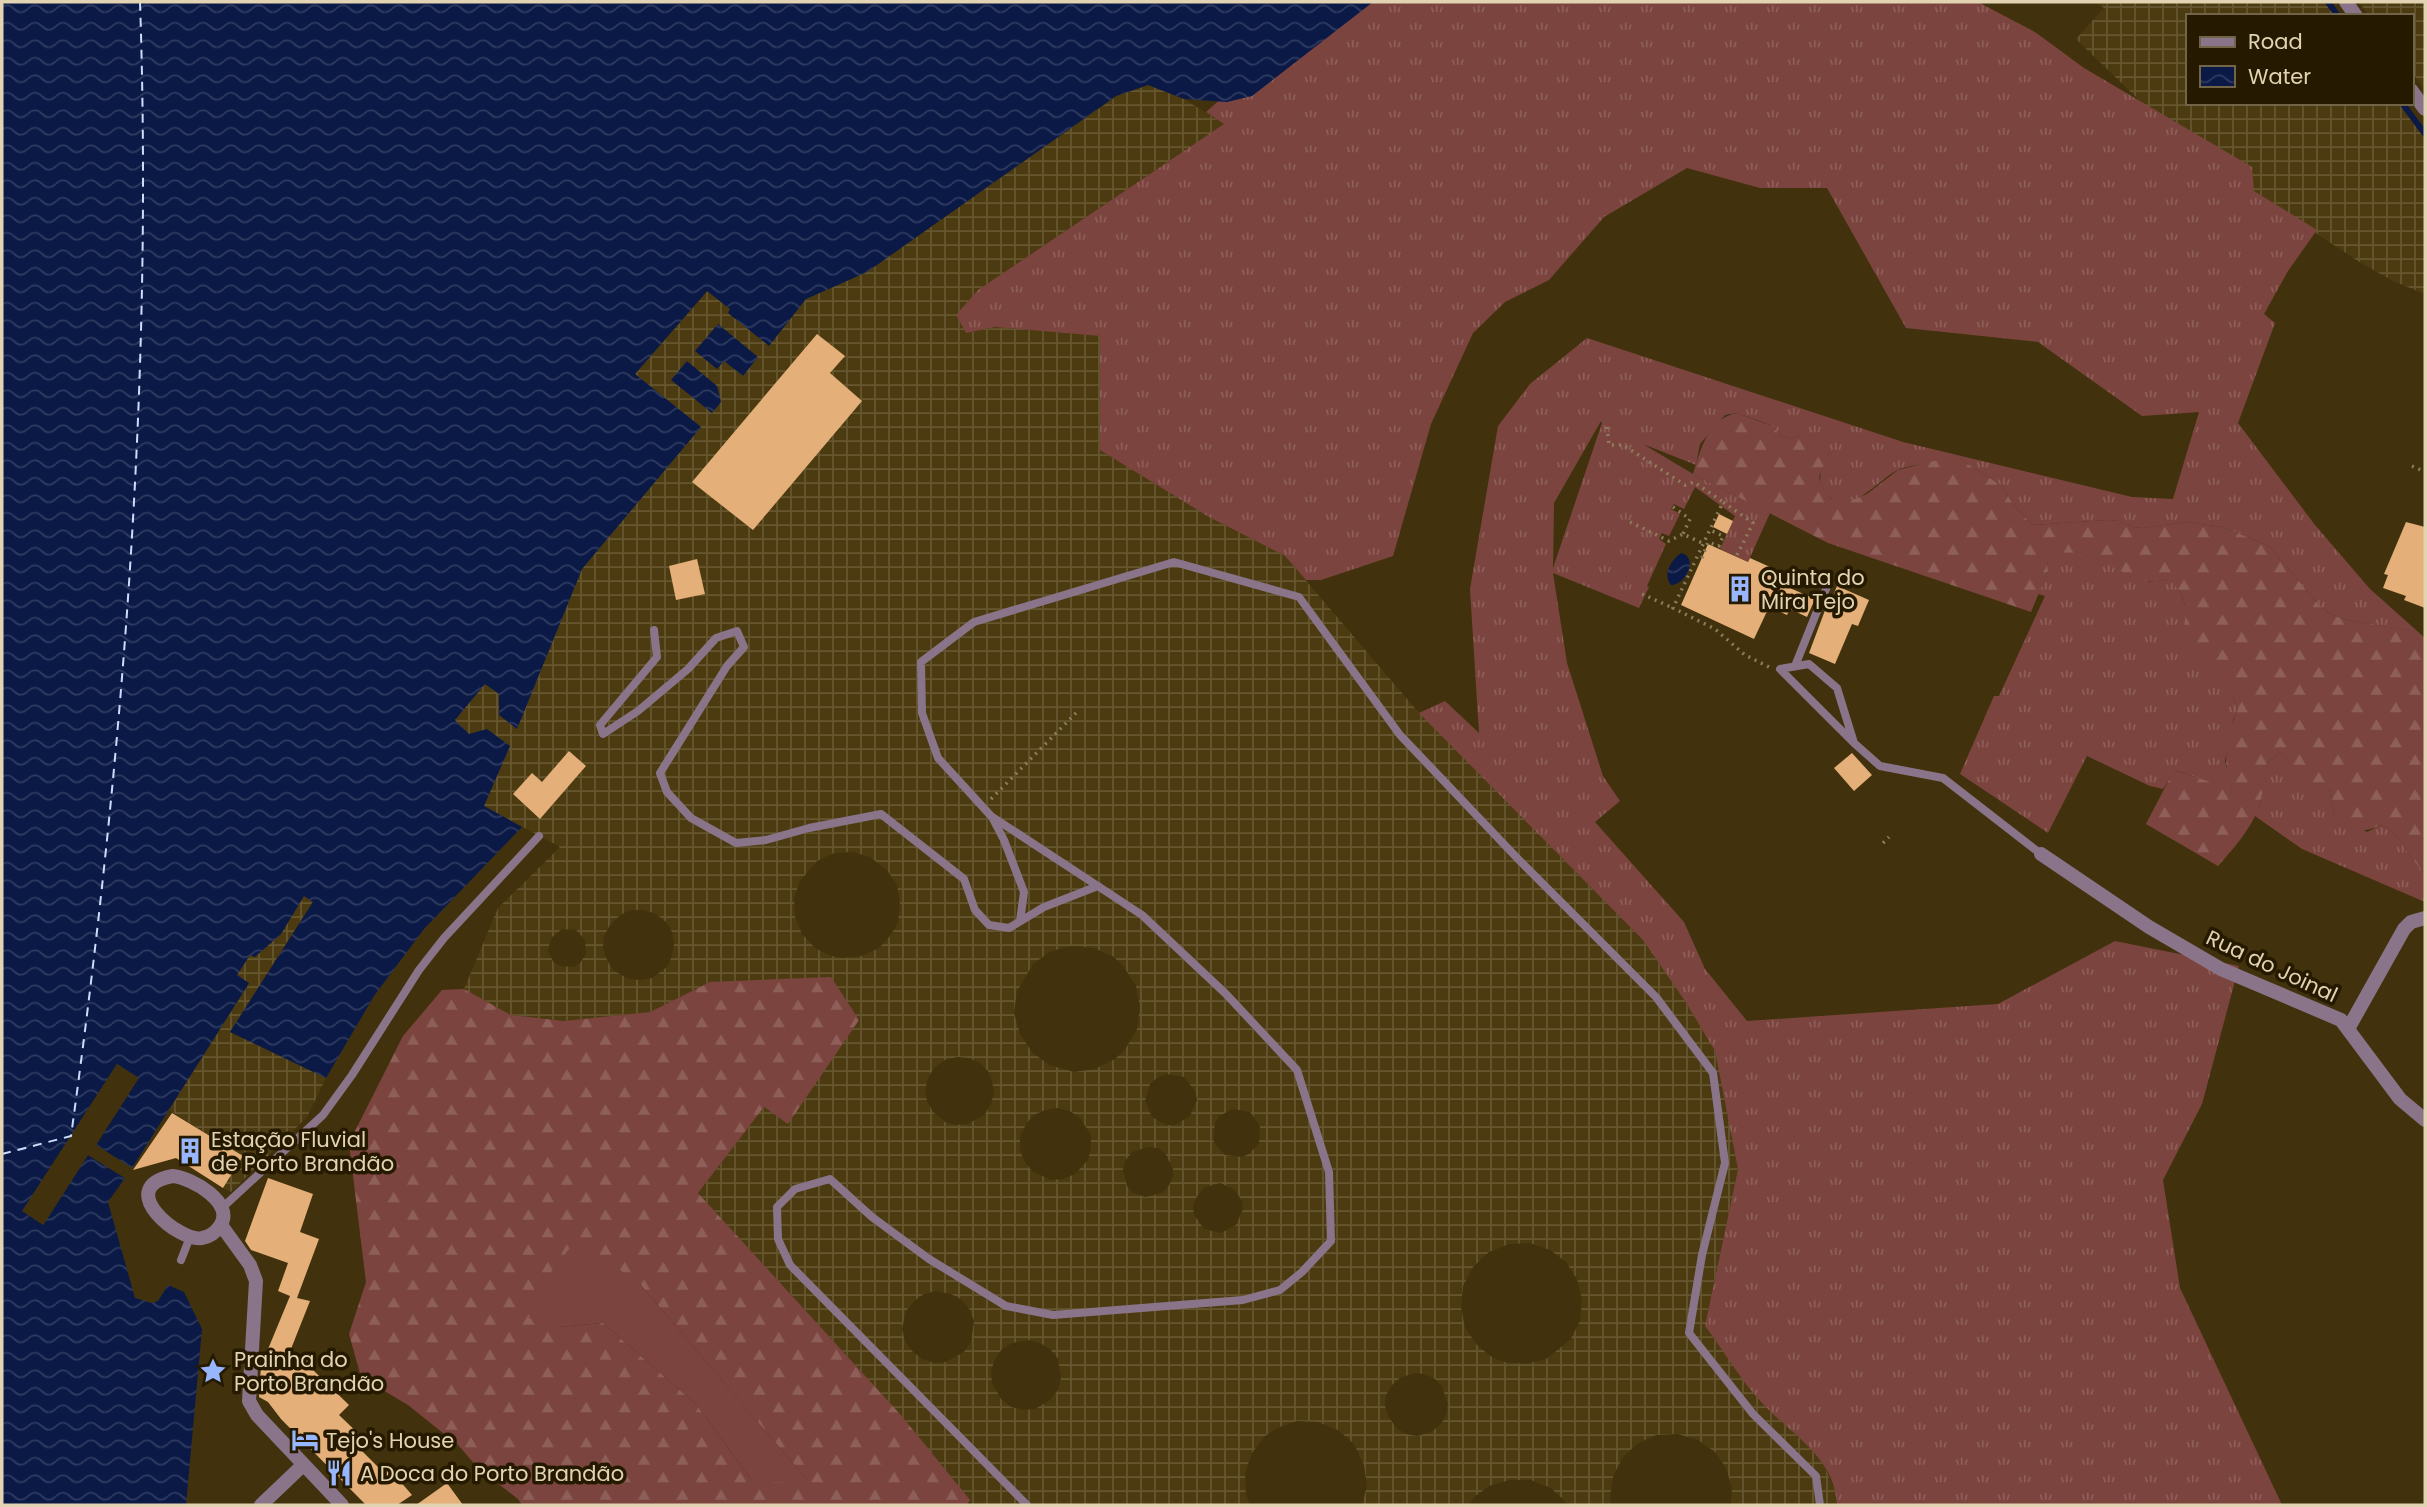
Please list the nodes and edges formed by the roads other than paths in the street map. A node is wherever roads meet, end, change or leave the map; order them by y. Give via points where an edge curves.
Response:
1 (2413, 93) edge
2 (2425, 109) edge
3 (1829, 584) dead end
4 (654, 630) dead end
5 (1795, 666) junction
6 (1854, 743) junction
7 (991, 816) junction
8 (539, 836) dead end
9 (2041, 854) joint
10 (1098, 886) junction
11 (2425, 918) edge
12 (1020, 921) junction
13 (2348, 1029) junction
14 (2425, 1120) edge
15 (223, 1206) junction
16 (221, 1225) junction
17 (190, 1237) junction
18 (181, 1260) dead end
19 (303, 1465) junction
20 (336, 1503) edge
21 (261, 1505) edge
22 (1027, 1505) edge
23 (1820, 1505) edge

1 - 2 street
3 - 5 lane
4 - 12 lane via 657,657 600,725 603,734 688,669 716,638 737,631 744,647 727,666 660,773 667,792 691,818 736,843 881,814 964,879 975,911 989,925 1009,928
5 - 6 lane via 1809,664 1837,688
5 - 6 lane via 1780,668
6 - 9 lane via 1880,766 1943,778
7 - 10 lane
7 - 12 lane via 1024,891
7 - 23 lane via 938,758 922,713 921,663 974,622 1174,562 1299,597 1401,735 1656,997 1713,1073 1725,1163 1689,1333 1754,1414 1816,1476
8 - 15 lane via 419,970 323,1115
9 - 13 street, Rua do Joinal via 2221,970 2341,1020
10 - 12 lane
10 - 22 lane via 1142,915 1226,994 1297,1070 1329,1172 1331,1241 1302,1272 1280,1290 1243,1300 1053,1315 1006,1306 929,1259 830,1179 795,1189 777,1207 778,1239 790,1265
11 - 13 street via 2404,929
13 - 14 street, Rua do Joinal via 2400,1099
15 - 16 street
15 - 17 street via 183,1177 164,1178 155,1184 148,1198 150,1207
16 - 17 street via 211,1235
16 - 19 street via 257,1281 249,1401
17 - 18 lane
19 - 20 street
19 - 21 street

